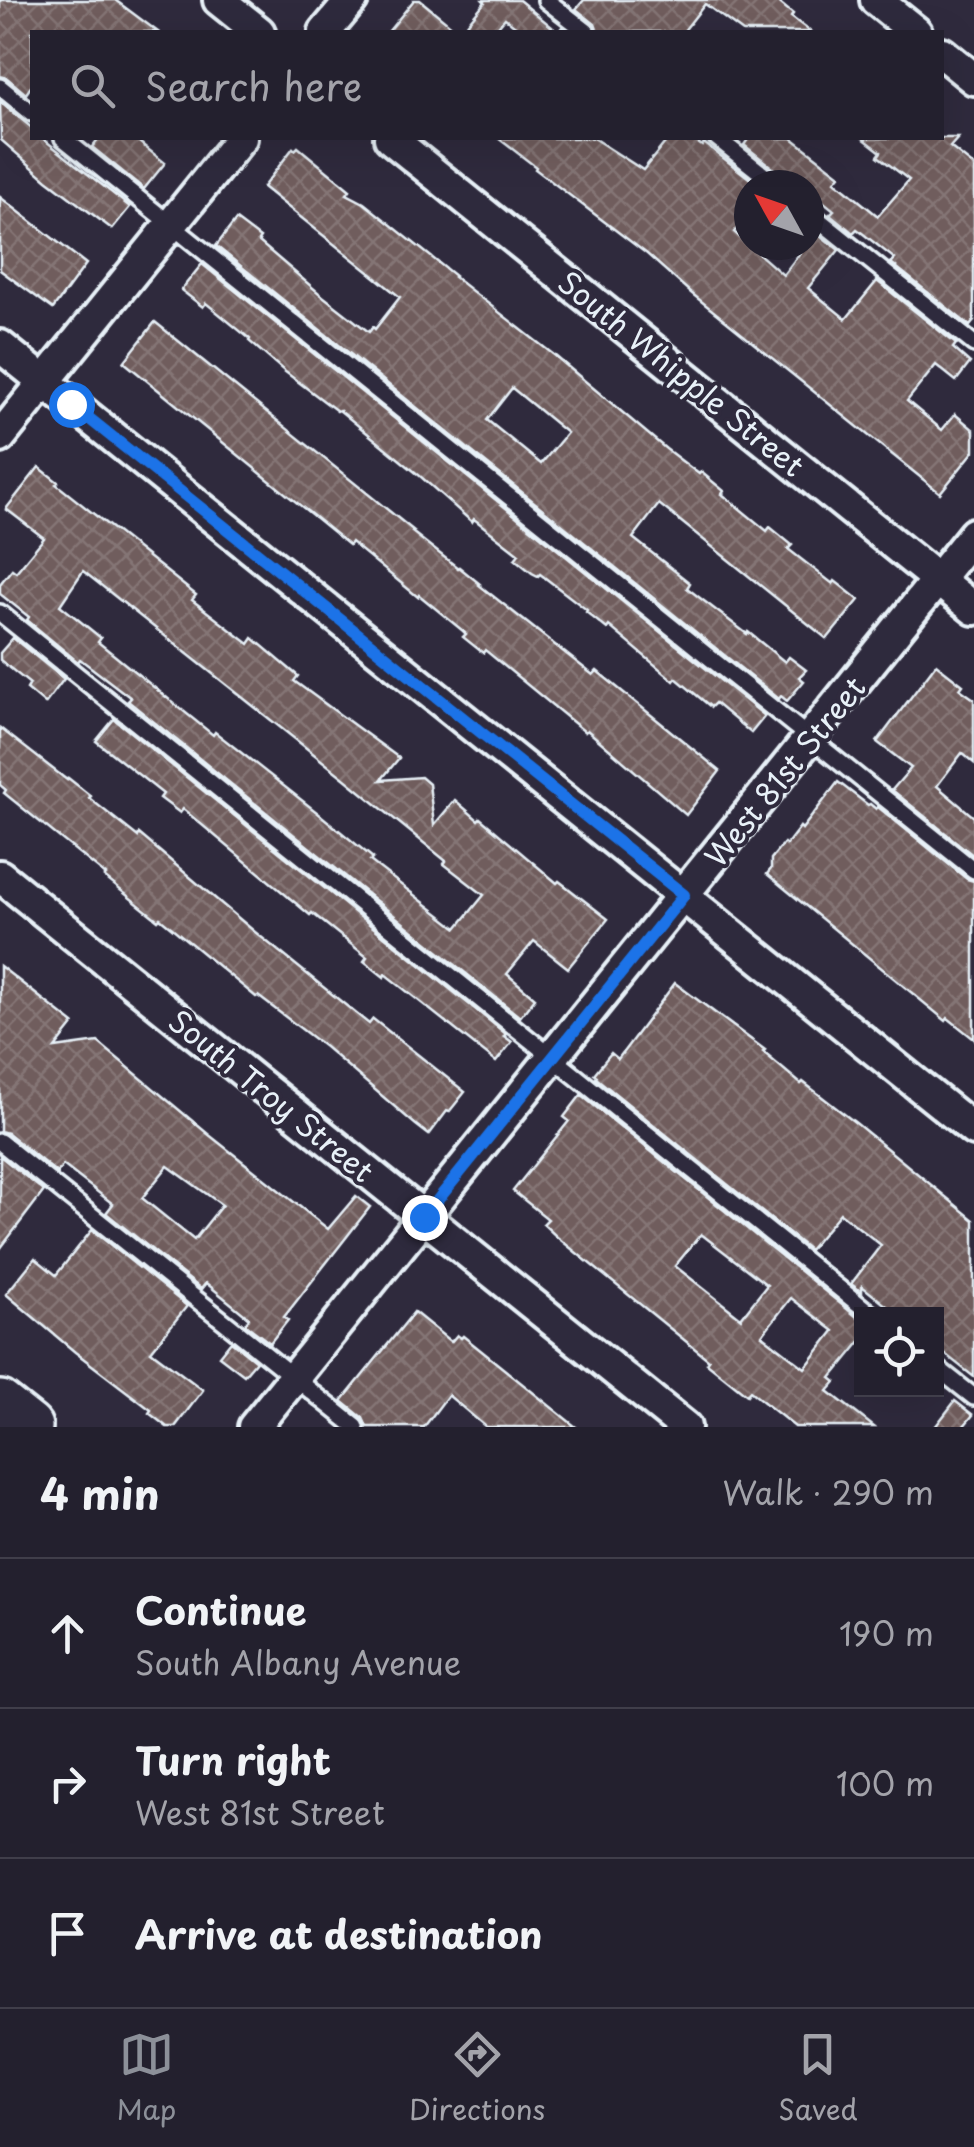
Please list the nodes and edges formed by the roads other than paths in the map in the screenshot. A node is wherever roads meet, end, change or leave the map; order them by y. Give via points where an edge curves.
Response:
1 (219, 0) edge
2 (352, 0) edge
3 (546, 0) edge
4 (876, 0) edge
5 (257, 30) edge
6 (328, 30) edge
7 (584, 30) edge
8 (914, 30) edge
9 (944, 55) edge
10 (974, 79) edge
11 (0, 87) edge
12 (30, 111) edge
13 (65, 140) edge
14 (239, 140) edge
15 (392, 140) edge
16 (720, 140) edge
17 (757, 170) edge
18 (824, 224) edge
19 (171, 225) junction
20 (974, 344) edge
21 (0, 346) edge
22 (44, 382) junction
23 (0, 437) edge
24 (974, 534) edge
25 (938, 579) junction
26 (974, 609) edge
27 (0, 613) edge
28 (810, 738) junction
29 (974, 870) edge
30 (0, 876) edge
31 (684, 895) junction
32 (552, 1058) junction
33 (974, 1130) edge
34 (0, 1142) edge
35 (424, 1217) junction
36 (862, 1307) edge
37 (944, 1373) edge
38 (295, 1377) junction
39 (974, 1397) edge
40 (0, 1404) edge
41 (29, 1427) edge
42 (254, 1427) edge
43 (356, 1427) edge
44 (686, 1427) edge

1 - 5 street
2 - 6 street
3 - 7 lane
4 - 8 street
9 - 10 street
11 - 12 lane
13 - 19 lane
14 - 19 street
15 - 25 street, South Whipple Street
16 - 17 lane
18 - 20 lane
19 - 22 street
19 - 28 lane
21 - 22 street
22 - 23 street
22 - 31 street
24 - 25 street, West 81st Street
25 - 26 street, South Whipple Street
25 - 28 street, West 81st Street
27 - 32 lane
28 - 29 lane
28 - 31 street, West 81st Street
30 - 35 street, South Troy Street
31 - 32 street, West 81st Street
31 - 33 street
32 - 35 street, West 81st Street
32 - 36 lane
34 - 38 lane
35 - 38 street, West 81st Street
35 - 44 street, South Troy Street
37 - 39 lane
38 - 42 street, West 81st Street
38 - 43 lane
40 - 41 main road

